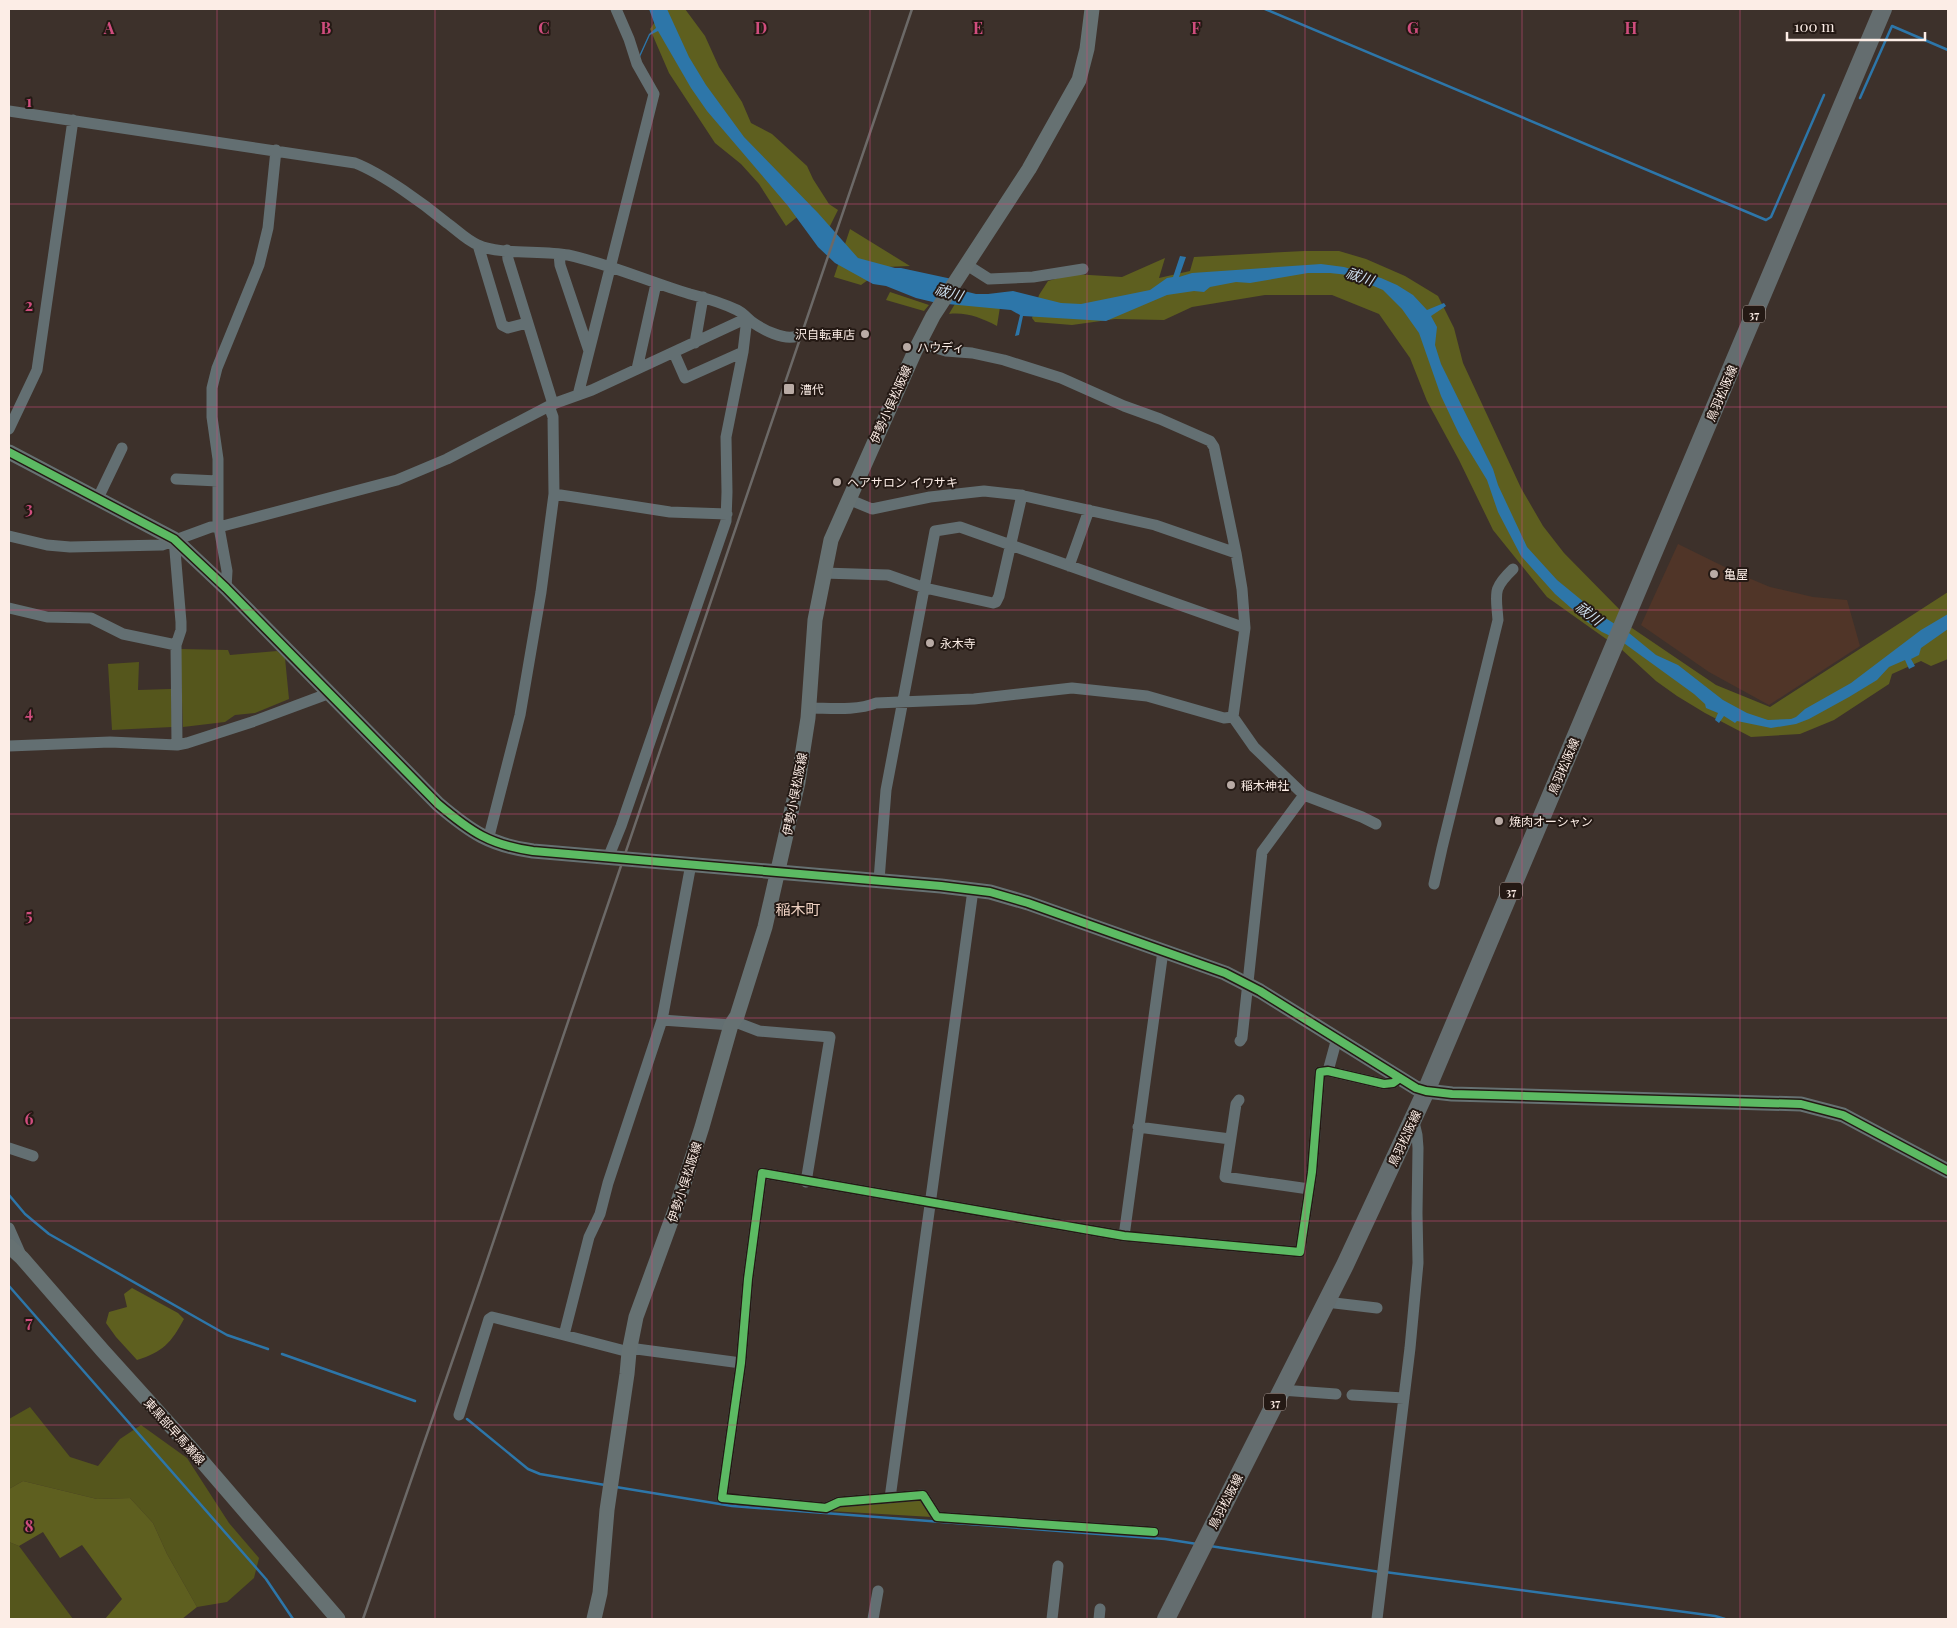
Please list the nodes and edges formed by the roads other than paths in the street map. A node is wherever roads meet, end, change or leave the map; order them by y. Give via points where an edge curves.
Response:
1 (616, 9) edge
2 (1092, 9) edge
3 (1883, 9) edge
4 (9, 111) edge
5 (73, 120) junction
6 (276, 150) junction
7 (478, 245) junction
8 (507, 250) junction
9 (559, 254) junction
10 (966, 266) junction
11 (611, 267) junction
12 (1083, 269) dead end
13 (656, 284) junction
14 (703, 297) junction
15 (747, 318) junction
16 (528, 323) junction
17 (797, 336) dead end
18 (919, 343) junction
19 (695, 344) junction
20 (589, 351) junction
21 (743, 352) junction
22 (674, 353) junction
23 (637, 369) junction
24 (578, 395) junction
25 (551, 405) junction
26 (9, 429) edge
27 (122, 448) dead end
28 (9, 452) edge
29 (176, 479) dead end
30 (218, 481) junction
31 (554, 494) junction
32 (1022, 495) junction
33 (98, 498) junction
34 (848, 499) junction
35 (1090, 510) junction
36 (727, 514) junction
37 (218, 527) junction
38 (9, 536) edge
39 (174, 539) junction
40 (1011, 546) junction
41 (1236, 554) junction
42 (1069, 566) junction
43 (1513, 569) dead end
44 (823, 573) junction
45 (226, 588) junction
46 (925, 588) junction
47 (9, 608) edge
48 (1245, 628) junction
49 (176, 645) junction
50 (330, 693) junction
51 (901, 702) junction
52 (809, 708) junction
53 (1233, 717) junction
54 (177, 744) junction
55 (9, 746) edge
56 (1304, 795) junction
57 (1376, 824) dead end
58 (488, 840) junction
59 (608, 858) junction
60 (691, 864) junction
61 (778, 873) junction
62 (879, 880) junction
63 (1434, 884) dead end
64 (974, 890) junction
65 (1162, 951) junction
66 (1248, 984) junction
67 (662, 1020) junction
68 (732, 1023) junction
69 (1337, 1038) junction
70 (1240, 1041) dead end
71 (1328, 1071) junction
72 (1400, 1078) junction
73 (1426, 1091) junction
74 (1239, 1100) dead end
75 (1413, 1118) junction
76 (1138, 1127) junction
77 (1230, 1139) junction
78 (9, 1148) edge
79 (33, 1156) dead end
80 (1948, 1171) edge
81 (806, 1182) junction
82 (1309, 1189) junction
83 (931, 1202) junction
84 (9, 1228) edge
85 (1124, 1236) junction
86 (9, 1246) edge
87 (22, 1258) junction
88 (1326, 1302) junction
89 (1377, 1308) dead end
90 (564, 1335) junction
91 (629, 1350) junction
92 (741, 1362) junction
93 (1281, 1390) junction
94 (1336, 1394) dead end
95 (1352, 1394) dead end
96 (1404, 1398) junction
97 (459, 1416) dead end
98 (890, 1498) junction
99 (1154, 1532) dead end
100 (1058, 1566) dead end
101 (878, 1591) dead end
102 (338, 1619) edge
103 (594, 1619) edge
104 (873, 1619) edge
105 (1052, 1619) edge
106 (1166, 1619) edge
107 (1377, 1619) edge

1 - 11 street via 637,64 654,94
2 - 10 main road, 伊勢小俣松阪線 via 1079,80 1032,165
3 - 73 main road, 鳥羽松阪線 / 37
4 - 5 street
5 - 6 street
5 - 26 street via 37,370
6 - 7 street via 364,166
6 - 30 street via 268,228 259,265 212,388
7 - 8 street
7 - 16 street via 502,325 508,328
8 - 9 street
8 - 16 street
9 - 11 street
9 - 20 street
10 - 12 street via 989,279 1033,277
10 - 18 main road, 伊勢小俣松阪線
11 - 13 street
11 - 20 street
13 - 14 street
13 - 23 street
14 - 15 street via 738,310
14 - 19 street
15 - 17 street via 777,334
15 - 19 street
15 - 21 street
16 - 25 street
18 - 34 main road, 伊勢小俣松阪線
18 - 41 street via 946,351 1004,360 1061,378 1210,441 1214,447
19 - 22 street
20 - 24 street
21 - 22 street via 685,378
21 - 36 street via 726,437
22 - 23 street
23 - 24 street
24 - 25 street
25 - 31 street
25 - 37 street via 446,459 397,480
27 - 33 street
28 - 33 main road
29 - 30 street
30 - 37 street
31 - 36 street via 660,510
31 - 58 street via 520,715
32 - 34 street via 984,491 930,497 872,509
32 - 35 street
32 - 40 street
33 - 39 main road
34 - 44 main road, 伊勢小俣松阪線 via 831,540
35 - 41 street via 1156,525
35 - 42 street
36 - 59 street
37 - 39 street
37 - 45 street
38 - 39 street via 47,545 100,548 162,545
39 - 45 main road
39 - 49 street via 181,622
40 - 42 street
40 - 46 street via 996,602
40 - 46 street via 960,527 935,531
41 - 48 street
42 - 48 street
43 - 63 street via 1500,581 1496,590 1498,620
44 - 46 street via 888,575
44 - 52 main road, 伊勢小俣松阪線 via 813,635
45 - 50 main road
46 - 51 street
47 - 49 street via 47,617 90,618 123,634
48 - 53 street
49 - 54 street
50 - 54 street via 252,722
50 - 58 main road via 438,804 467,828
51 - 52 street via 849,708
51 - 53 street via 974,699 1072,688 1147,696 1224,718
51 - 62 street via 886,790
52 - 61 main road, 伊勢小俣松阪線 via 798,782
53 - 56 street via 1254,747
54 - 55 street via 110,742
56 - 57 street
56 - 66 street via 1262,852
58 - 59 main road via 513,848
59 - 60 main road
60 - 61 main road
60 - 67 street
61 - 62 main road
61 - 68 main road, 伊勢小俣松阪線 via 756,957
62 - 64 main road
64 - 65 main road via 1028,903
64 - 83 street
65 - 66 main road
65 - 76 street
66 - 69 main road
66 - 70 street
67 - 68 street
67 - 90 street via 600,1214 589,1237
68 - 81 street via 759,1030 830,1037
68 - 91 main road, 伊勢小俣松阪線 via 669,1228 641,1298
69 - 71 street
69 - 72 main road
71 - 72 street via 1384,1084
71 - 82 street via 1320,1072
72 - 73 main road
73 - 75 main road, 鳥羽松阪線 / 37
73 - 80 main road via 1440,1094 1801,1104 1843,1115
74 - 77 street
75 - 88 main road, 鳥羽松阪線 / 37
75 - 96 street via 1418,1148 1418,1263
76 - 77 street
76 - 85 street
77 - 82 street via 1225,1177
78 - 79 street
81 - 83 street
81 - 92 street via 762,1173
82 - 85 street via 1300,1252
83 - 85 street
83 - 98 street
84 - 87 street
86 - 87 main road, 東黒部早馬瀬線
87 - 102 main road, 東黒部早馬瀬線
88 - 89 street
88 - 93 main road, 鳥羽松阪線 / 37
90 - 91 street
90 - 97 street via 497,1317 489,1319
91 - 92 street
91 - 103 main road, 伊勢小俣松阪線 via 606,1510 600,1593
92 - 98 street via 722,1498 826,1508 839,1502
93 - 94 street
93 - 106 main road, 鳥羽松阪線 / 37
95 - 96 street
96 - 107 street
98 - 99 street via 923,1494 937,1517
100 - 105 street
101 - 104 street

